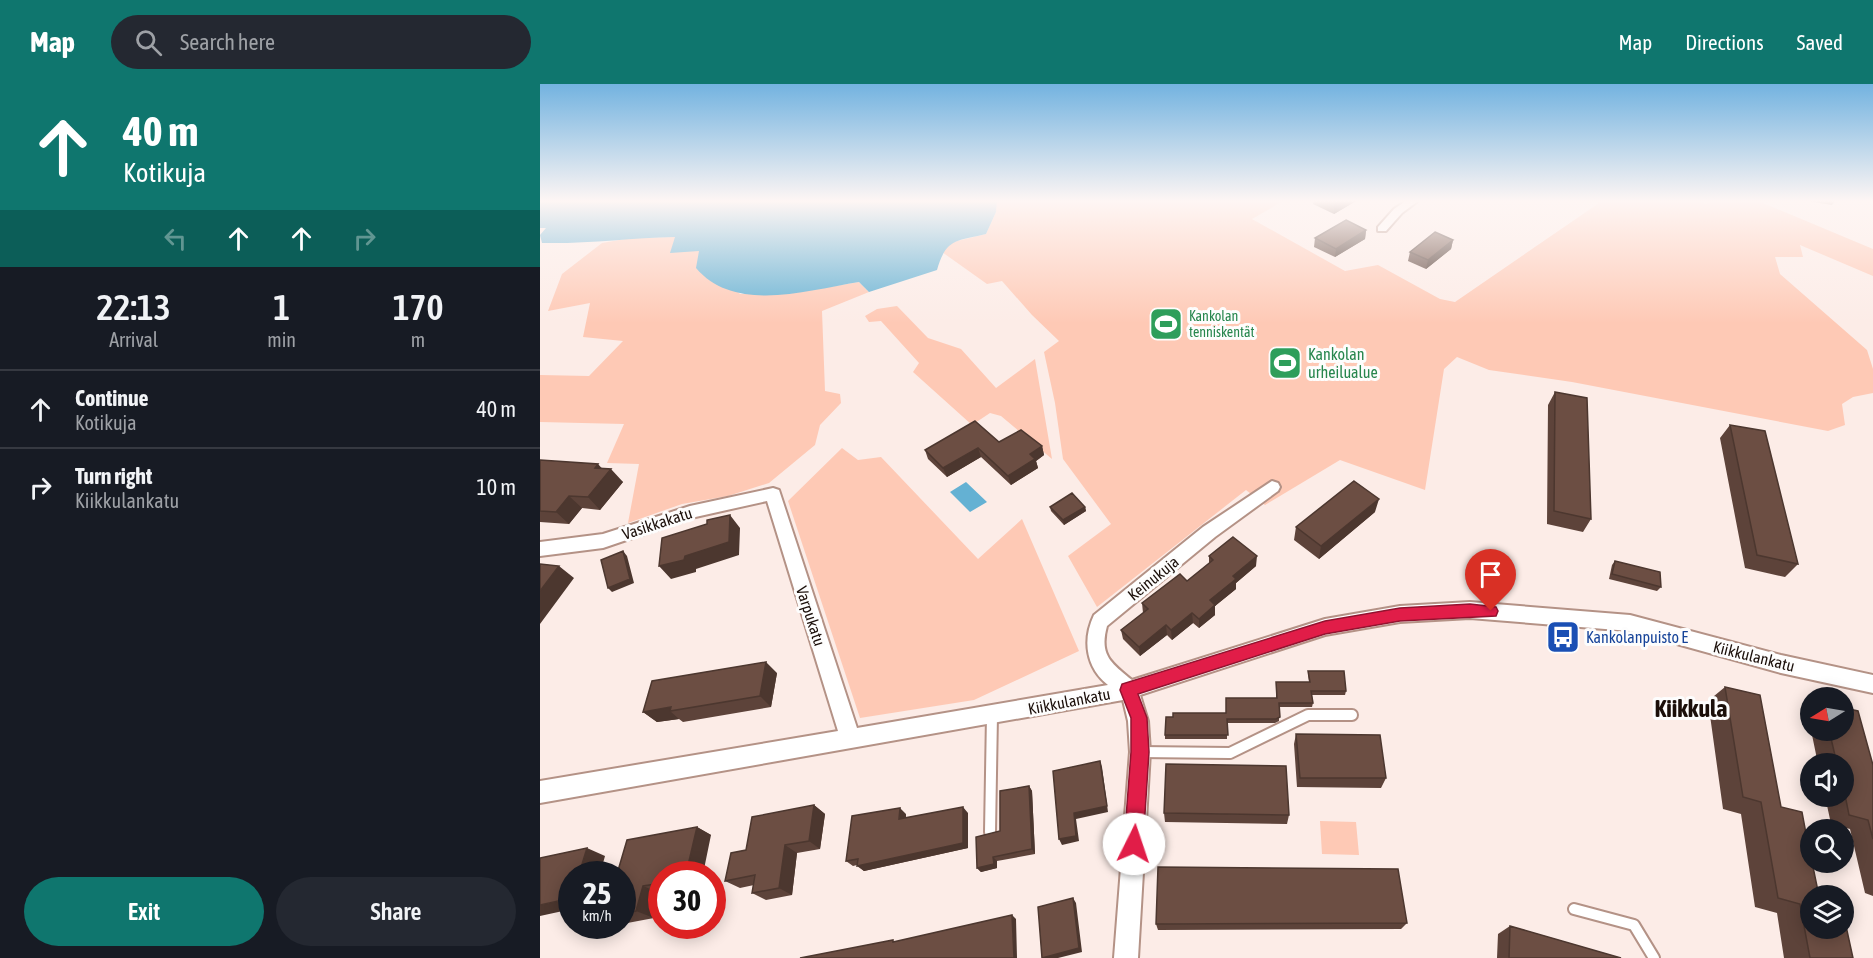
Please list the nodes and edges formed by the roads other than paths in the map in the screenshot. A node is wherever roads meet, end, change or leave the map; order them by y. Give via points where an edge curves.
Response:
1 (1272, 487) dead end
2 (772, 494) joint
3 (540, 549) edge
4 (1873, 684) edge
5 (1128, 690) junction
6 (992, 715) junction
7 (1352, 715) dead end
8 (850, 738) junction
9 (1140, 752) junction
10 (540, 792) edge
11 (990, 832) edge
12 (1574, 909) dead end
13 (1126, 958) edge
14 (1654, 958) edge

1 - 5 street, Keinukuja via 1209,532 1100,621 1095,630 1098,653 1106,671
2 - 3 street, Vasikkakatu via 690,512 603,541
2 - 8 street, Varpukatu
4 - 5 street, Kiikkulankatu via 1781,664 1630,623 1470,610 1400,614 1325,627
5 - 6 street, Kiikkulankatu
5 - 9 street via 1139,718
6 - 8 street, Kiikkulankatu
6 - 11 lane
7 - 9 lane via 1308,716 1230,753
8 - 10 street, Kiikkulankatu
9 - 13 street
12 - 14 lane via 1634,925

